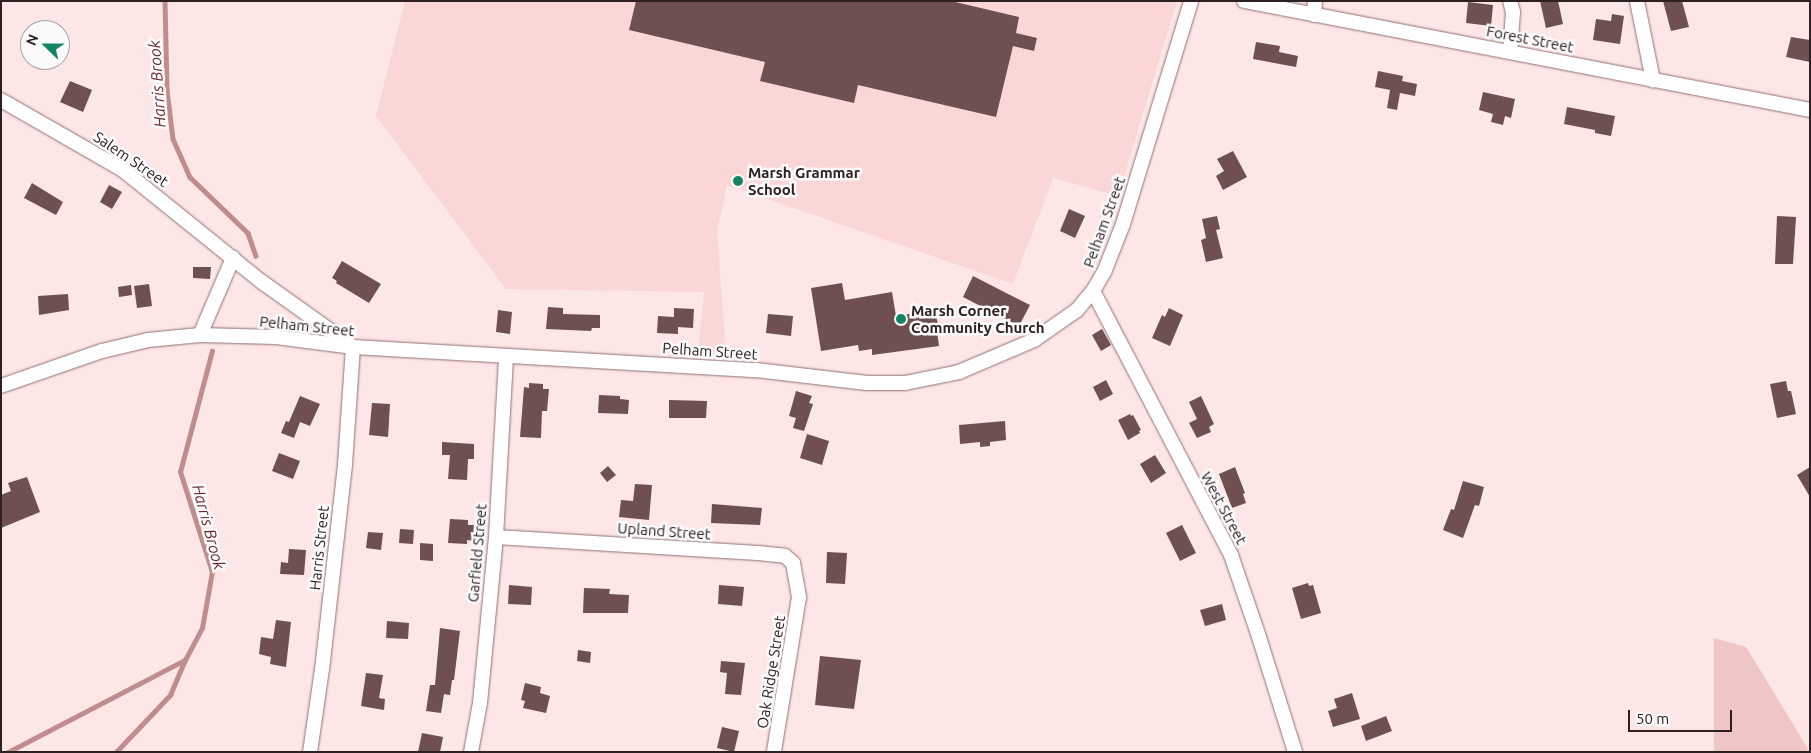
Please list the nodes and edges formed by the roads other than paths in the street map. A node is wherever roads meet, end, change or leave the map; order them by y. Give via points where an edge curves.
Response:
1 (1191, 1) edge
2 (1244, 1) edge
3 (1510, 1) edge
4 (1637, 1) edge
5 (1314, 8) edge
6 (1510, 52) junction
7 (1653, 80) junction
8 (1, 100) edge
9 (1810, 110) edge
10 (233, 258) junction
11 (1093, 291) junction
12 (200, 334) junction
13 (353, 347) junction
14 (506, 356) junction
15 (1, 386) edge
16 (496, 537) junction
17 (800, 597) joint
18 (310, 752) edge
19 (471, 752) edge
20 (774, 752) edge
21 (1294, 752) edge

1 - 11 street, Pelham Street via 1123,224
2 - 5 street, Forest Street
3 - 6 street via 1513,12
4 - 7 street
5 - 6 street, Forest Street
6 - 7 street, Forest Street
7 - 9 street, Forest Street
8 - 10 street, Salem Street via 124,170
10 - 12 street
10 - 13 street, Salem Street
11 - 14 street, Pelham Street via 1077,310 1034,340 959,372 905,383 868,384 756,370
11 - 21 street, West Street via 1231,555
12 - 13 street, Pelham Street via 276,337
12 - 15 street, Pelham Street via 148,340 102,351
13 - 14 street, Pelham Street
13 - 18 street, Harris Street via 345,465
14 - 16 street, Garfield Street
16 - 17 street, Upland Street via 785,556 793,562
16 - 19 street, Garfield Street via 480,703
17 - 20 street, Oak Ridge Street

